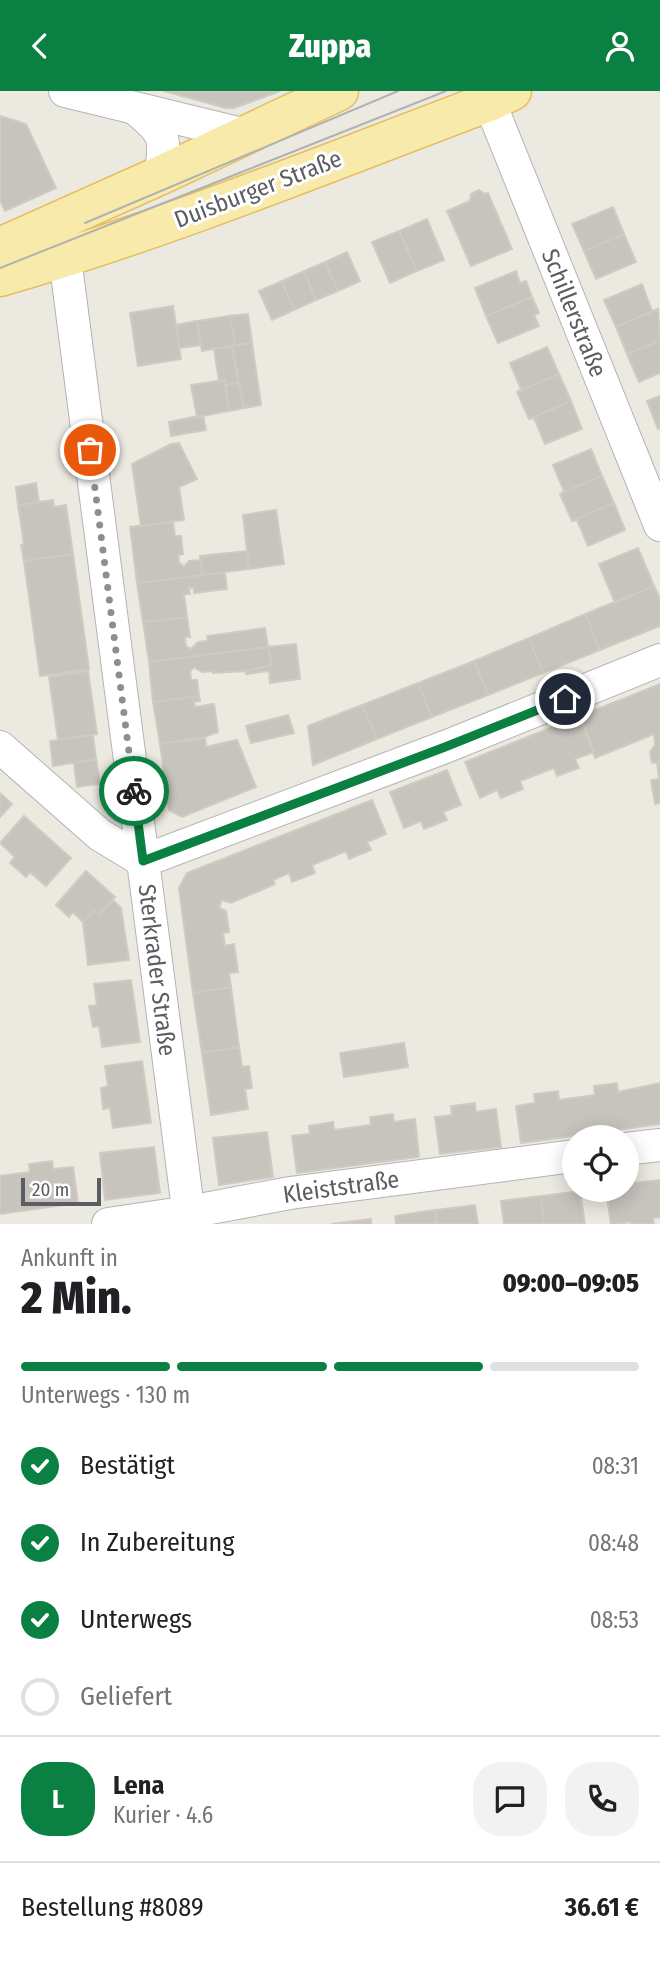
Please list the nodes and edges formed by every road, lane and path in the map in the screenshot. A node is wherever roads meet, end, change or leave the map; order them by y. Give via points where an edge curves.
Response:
1 (65, 91) edge
2 (339, 91) edge
3 (495, 95) edge
4 (138, 111) junction
5 (246, 135) junction
6 (161, 175) junction
7 (0, 247) edge
8 (65, 258) junction
9 (0, 277) edge
10 (660, 525) edge
11 (660, 660) edge
12 (0, 747) edge
13 (143, 861) junction
14 (660, 1145) edge
15 (639, 1147) edge
16 (562, 1158) edge
17 (189, 1218) edge
18 (108, 1224) edge

1 - 4 street
2 - 5 main road, Duisburger Straße
3 - 8 main road, Duisburger Straße via 185,218
3 - 10 street, Schillerstraße
4 - 5 street via 159,112
4 - 6 street via 158,128 164,143
5 - 6 main road, Duisburger Straße
6 - 7 main road, Duisburger Straße
8 - 9 main road, Duisburger Straße
8 - 13 street, Sterkrader Straße
11 - 13 street
12 - 13 street via 100,835
13 - 17 street, Sterkrader Straße
14 - 15 street
16 - 17 street, Kleiststraße via 290,1193
17 - 18 street, Kleiststraße

